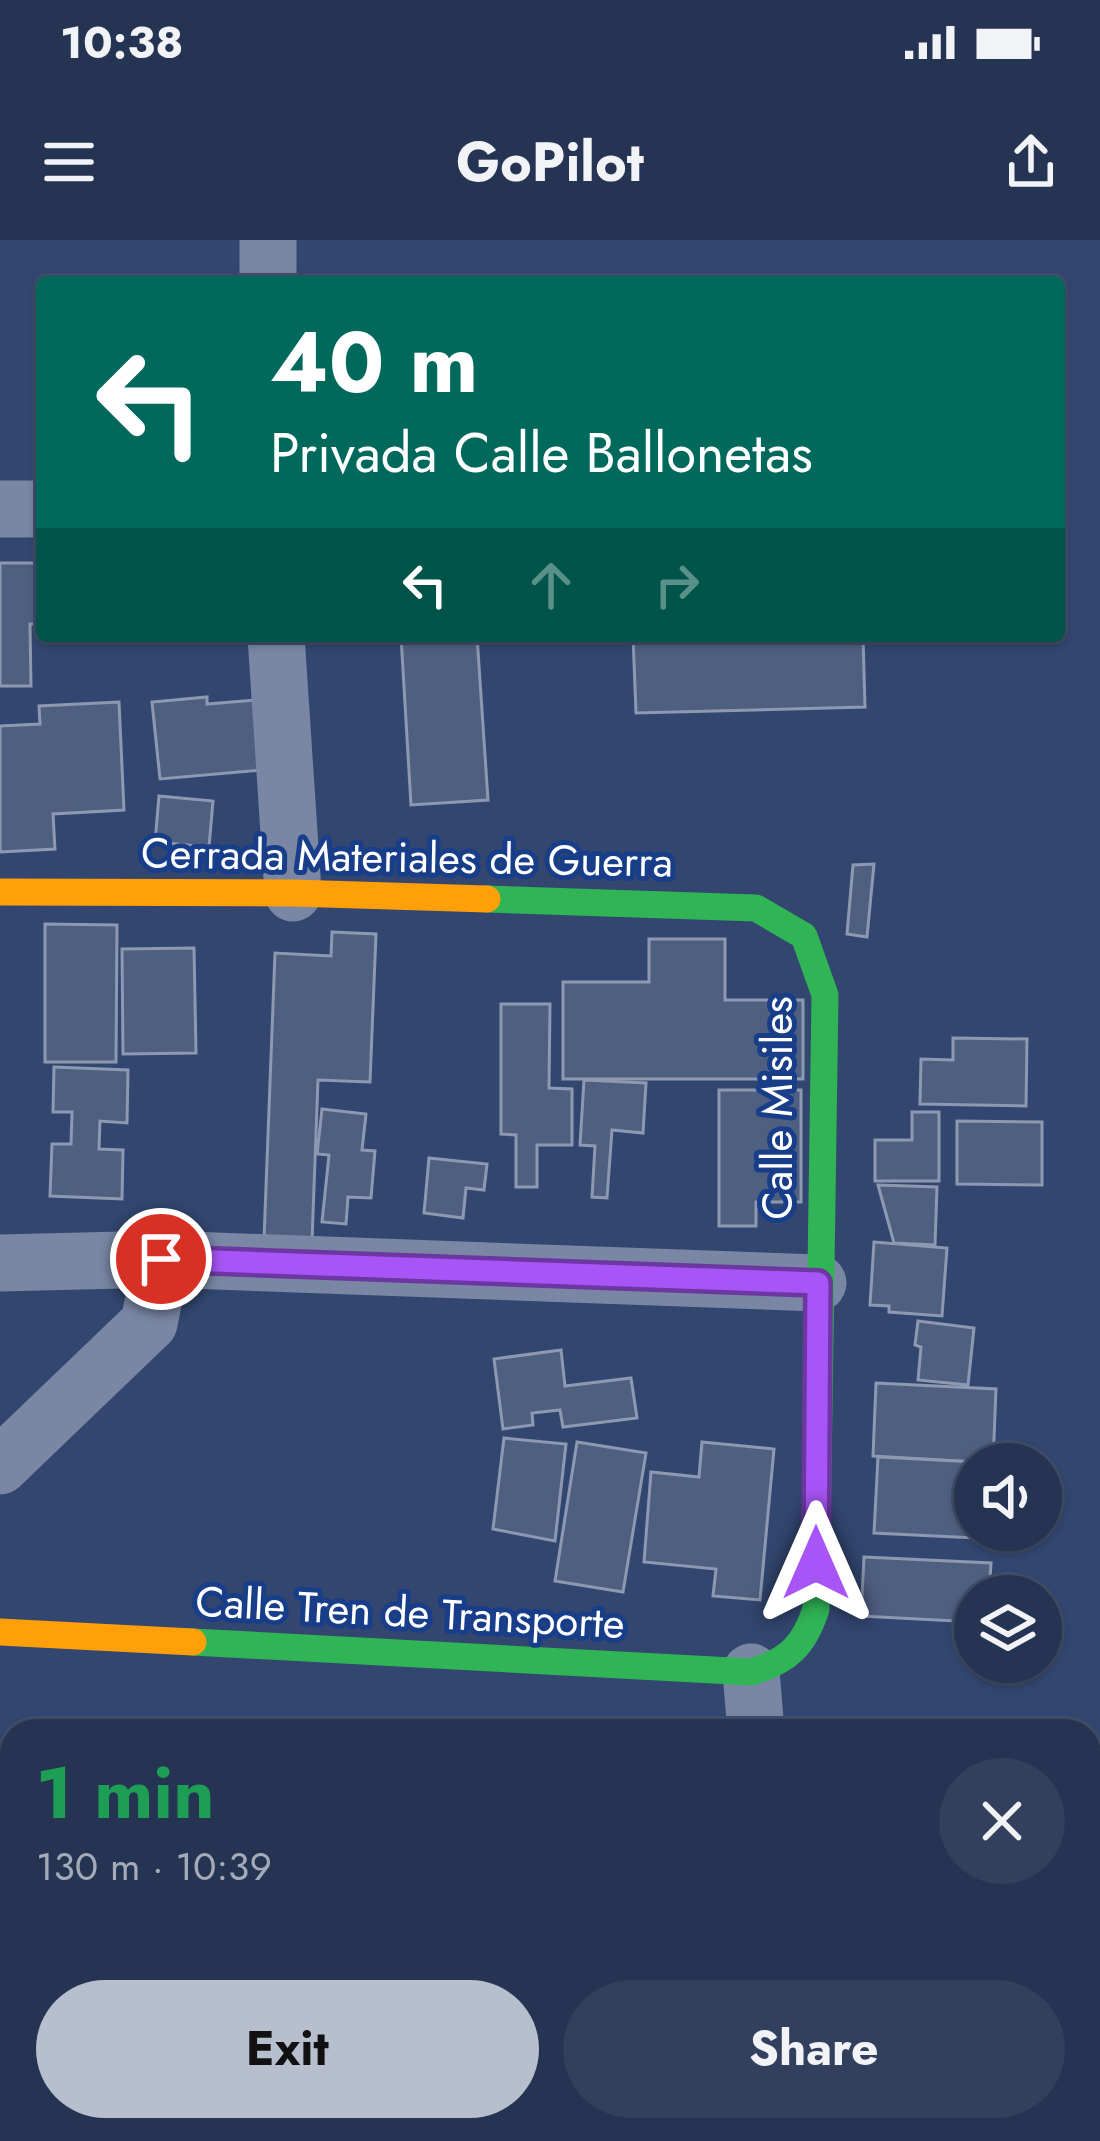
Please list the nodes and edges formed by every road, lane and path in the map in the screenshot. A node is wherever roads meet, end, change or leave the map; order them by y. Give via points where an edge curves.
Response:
1 (268, 240) edge
2 (268, 276) edge
3 (0, 509) edge
4 (36, 509) edge
5 (276, 642) edge
6 (0, 892) edge
7 (293, 892) junction
8 (804, 936) joint
9 (161, 1259) junction
10 (0, 1263) edge
11 (818, 1283) junction
12 (0, 1466) edge
13 (0, 1632) edge
14 (751, 1672) junction
15 (755, 1719) edge

1 - 2 street
3 - 4 street
5 - 7 street
6 - 7 street, Cerrada Materiales de Guerra
7 - 8 street, Cerrada Materiales de Guerra via 756,908
8 - 11 street, Calle Misiles via 825,995
9 - 10 street
9 - 11 street
9 - 12 street via 149,1323
11 - 14 street, Calle Misiles via 816,1609 806,1641 784,1663
13 - 14 street, Calle Tren de Transporte
14 - 15 street

